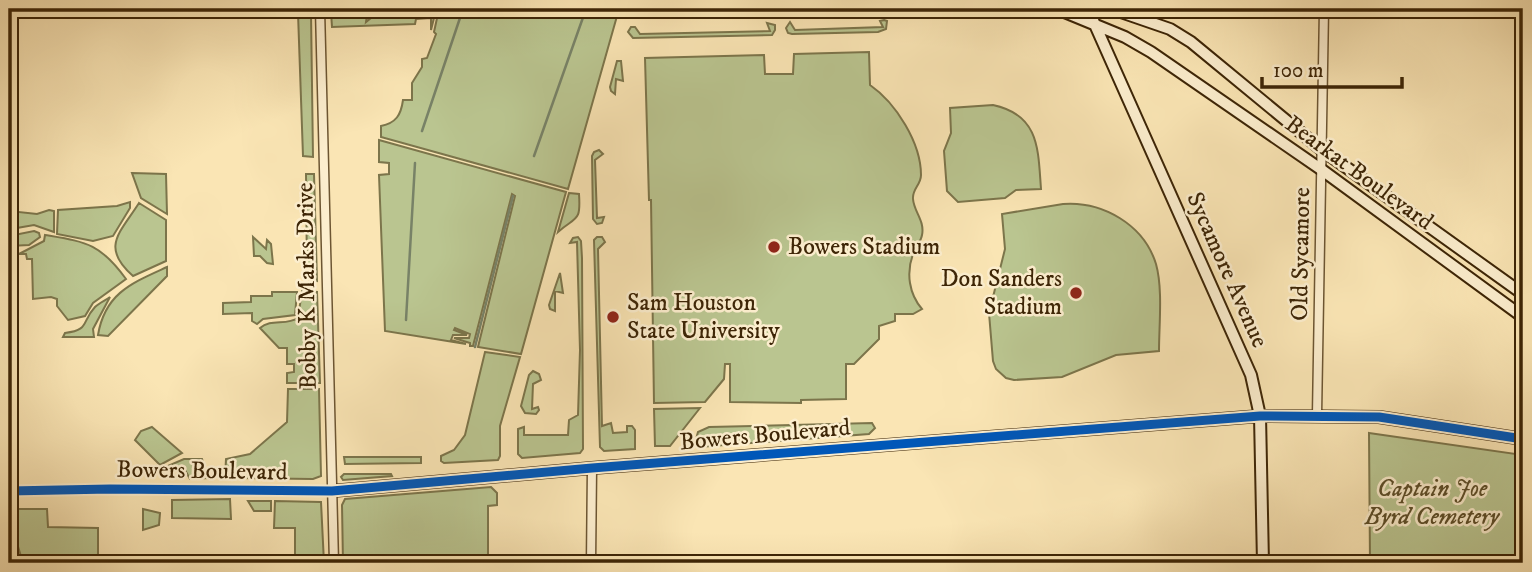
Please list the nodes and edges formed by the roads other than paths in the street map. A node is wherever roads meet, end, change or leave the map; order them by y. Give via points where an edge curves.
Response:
1 (320, 9) edge
2 (1057, 9) edge
3 (1088, 9) edge
4 (1112, 9) edge
5 (1324, 9) edge
6 (1095, 24) junction
7 (1322, 150) junction
8 (1322, 170) junction
9 (1523, 294) edge
10 (1523, 317) edge
11 (1317, 415) junction
12 (1261, 416) junction
13 (1523, 439) edge
14 (592, 468) junction
15 (9, 491) edge
16 (332, 491) junction
17 (334, 563) edge
18 (591, 563) edge
19 (1263, 563) edge

1 - 16 street, Bobby K Marks Drive
2 - 6 street, Bearkat Boulevard
3 - 6 street, Sycamore Avenue
4 - 7 street, Bearkat Boulevard via 1170,29 1191,42
5 - 7 street, Old Sycamore
6 - 8 street, Bearkat Boulevard via 1151,52
6 - 12 street, Sycamore Avenue via 1251,374
7 - 8 street, Old Sycamore
7 - 9 street, Bearkat Boulevard
8 - 10 street, Bearkat Boulevard
8 - 11 street, Old Sycamore
11 - 12 street, Bowers Boulevard
11 - 13 street, Bowers Boulevard via 1379,417
12 - 14 street, Bowers Boulevard
12 - 19 street, Sycamore Avenue
14 - 16 street, Bowers Boulevard
14 - 18 street
15 - 16 street, Bowers Boulevard
16 - 17 street, Bobby K Marks Drive

